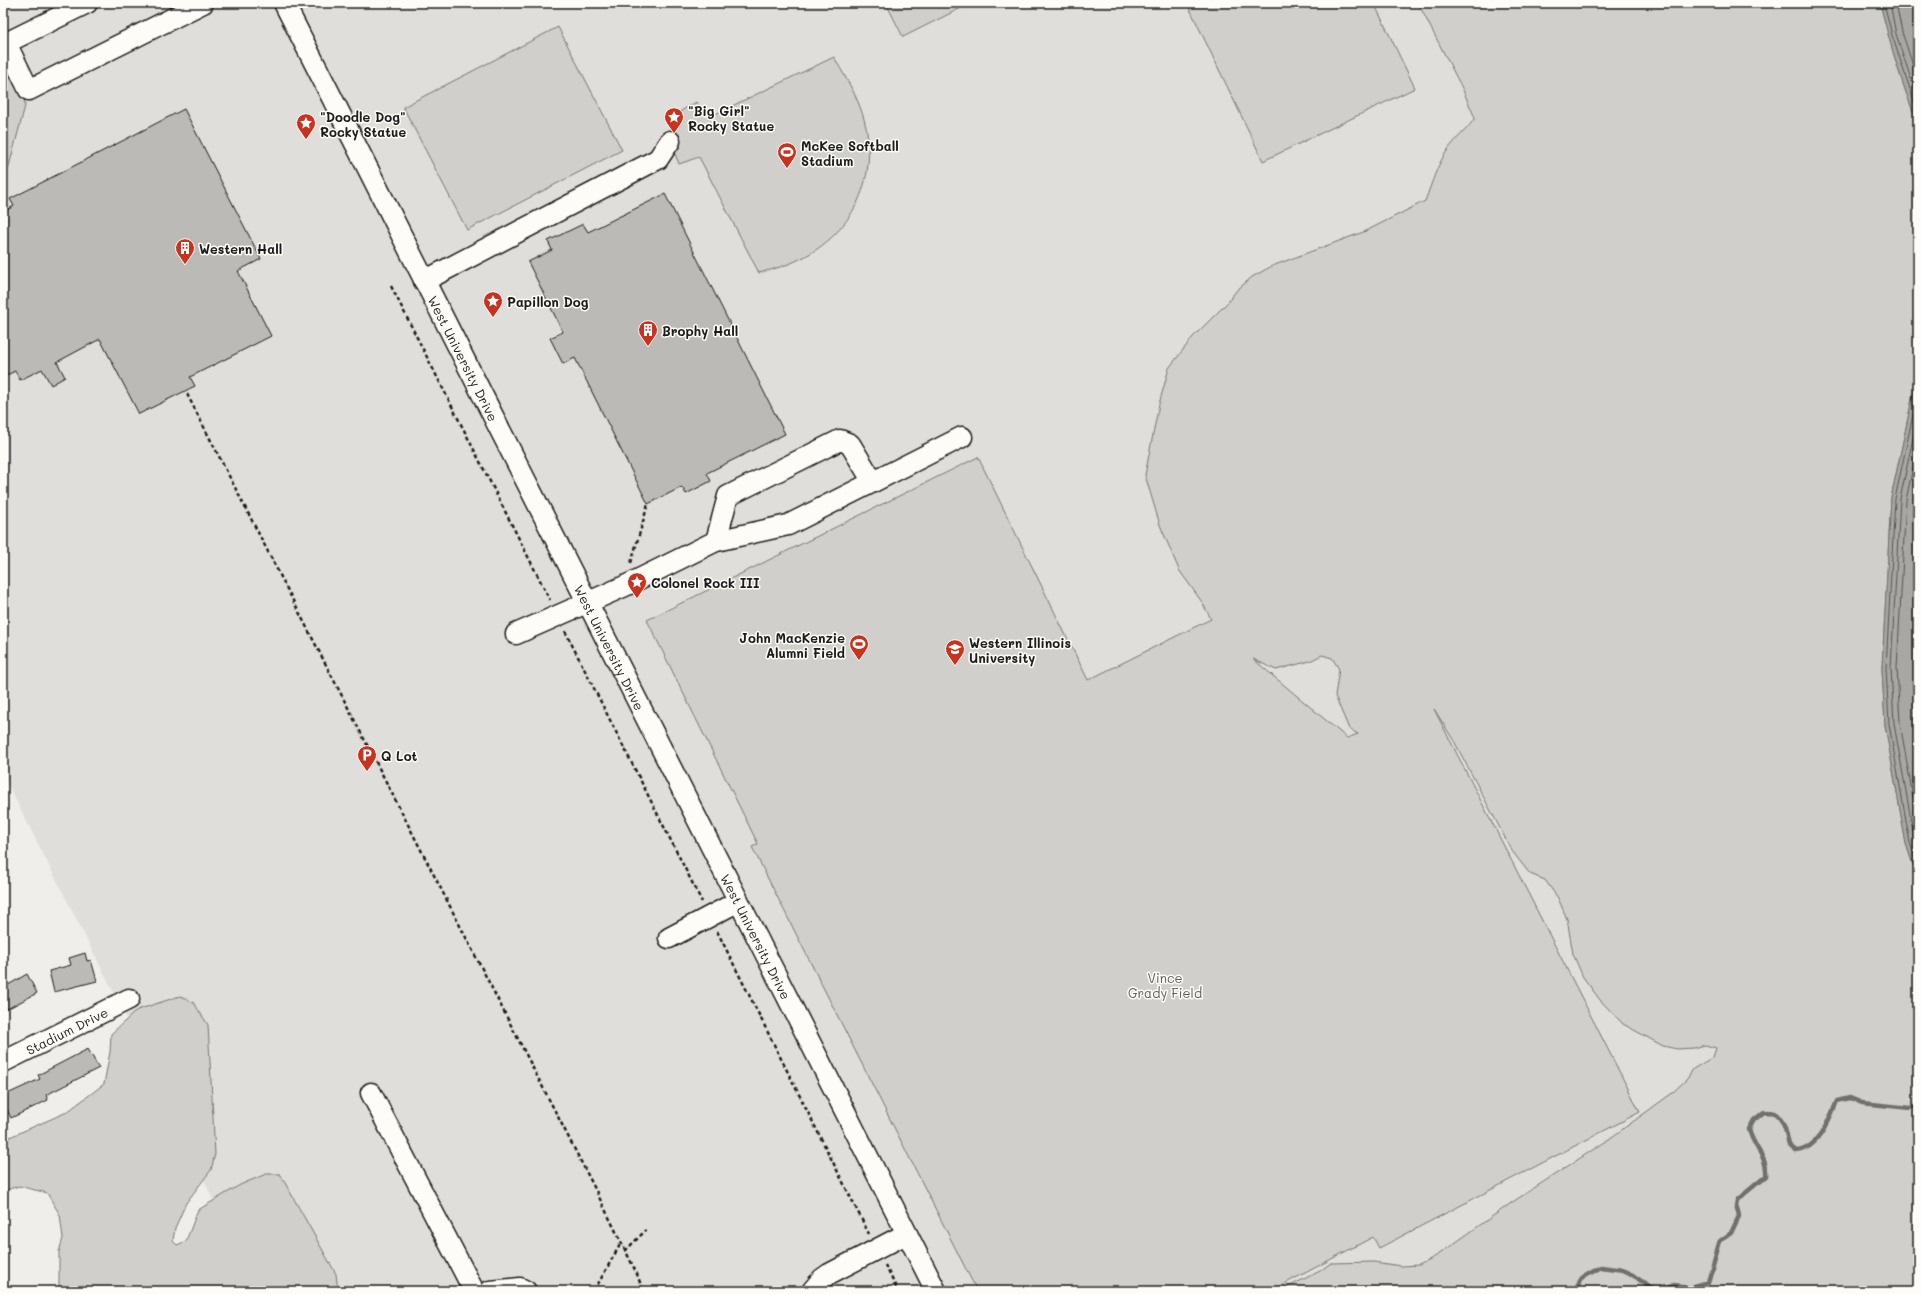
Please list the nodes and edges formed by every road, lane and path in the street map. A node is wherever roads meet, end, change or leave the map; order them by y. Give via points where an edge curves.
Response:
1 (87, 3) edge
2 (203, 3) edge
3 (284, 3) edge
4 (670, 141) dead end
5 (424, 281) junction
6 (392, 286) dead end
7 (187, 394) dead end
8 (962, 438) dead end
9 (873, 482) junction
10 (648, 504) dead end
11 (716, 541) junction
12 (625, 586) junction
13 (586, 603) junction
14 (558, 616) junction
15 (516, 634) dead end
16 (737, 902) junction
17 (709, 916) junction
18 (669, 938) dead end
19 (129, 999) dead end
20 (3, 1062) edge
21 (371, 1093) dead end
22 (646, 1230) dead end
23 (906, 1234) junction
24 (621, 1242) junction
25 (877, 1249) junction
26 (625, 1251) junction
27 (474, 1291) edge
28 (490, 1291) edge
29 (526, 1291) edge
30 (594, 1291) edge
31 (643, 1291) edge
32 (812, 1291) edge
33 (898, 1291) edge
34 (936, 1291) edge

1 - 2 street via 6,43 29,90
3 - 5 street, West University Drive
4 - 5 street via 658,159
5 - 13 street, West University Drive
6 - 14 path
7 - 24 path
8 - 9 street
9 - 11 street via 788,525
9 - 11 street via 850,444 840,440 728,496
10 - 12 path
11 - 12 street
12 - 13 street
13 - 14 street
13 - 16 street, West University Drive
14 - 15 street
14 - 17 path
16 - 17 street
16 - 23 street, West University Drive
17 - 18 street
17 - 25 path
19 - 20 street, Stadium Drive
21 - 27 street
22 - 26 path
23 - 25 street
23 - 34 street, West University Drive
24 - 26 path
24 - 30 path
25 - 32 street via 822,1279
25 - 33 path
26 - 31 path
28 - 29 street via 520,1288

